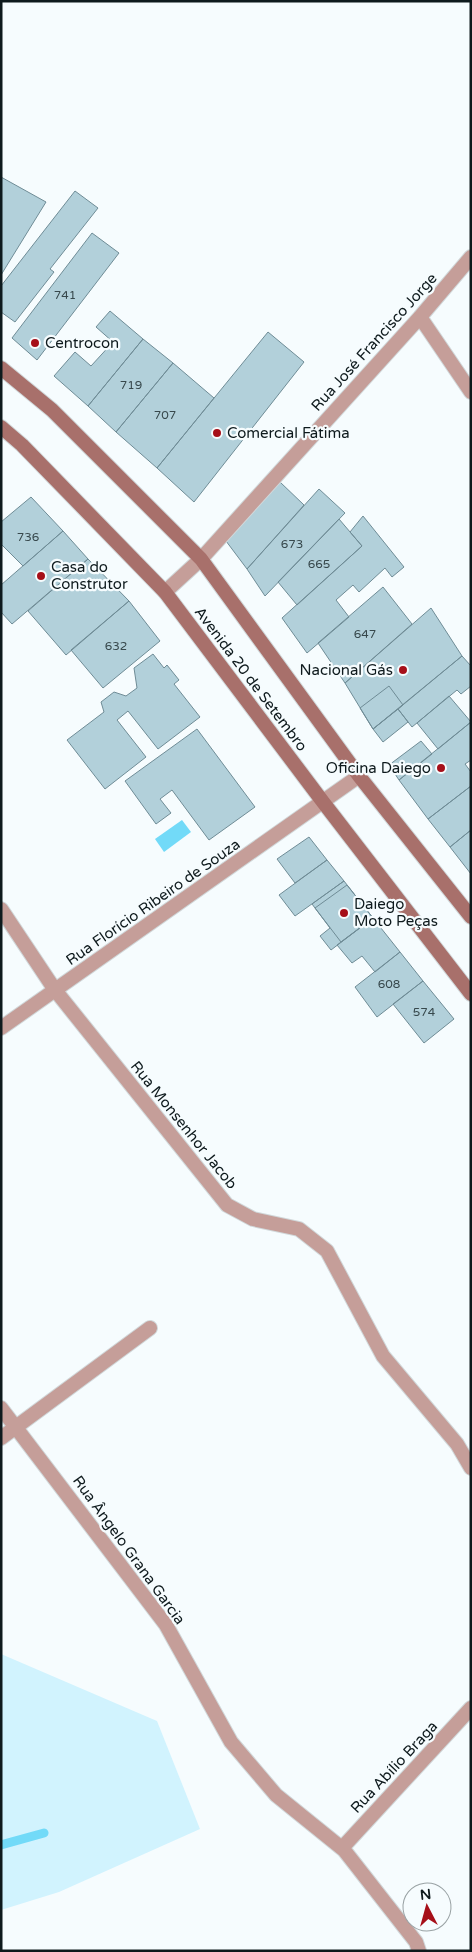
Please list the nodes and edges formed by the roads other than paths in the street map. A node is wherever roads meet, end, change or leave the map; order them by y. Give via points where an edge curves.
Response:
1 (471, 257) edge
2 (420, 317) junction
3 (1, 368) edge
4 (471, 392) edge
5 (1, 427) edge
6 (201, 559) junction
7 (165, 592) junction
8 (359, 776) junction
9 (323, 802) junction
10 (1, 909) edge
11 (471, 917) edge
12 (55, 990) junction
13 (471, 994) edge
14 (1, 1028) edge
15 (150, 1328) dead end
16 (1, 1408) edge
17 (16, 1426) junction
18 (1, 1438) edge
19 (471, 1468) edge
20 (471, 1708) edge
21 (342, 1848) junction
22 (419, 1951) edge

1 - 2 street, Rua José Francisco Jorge
2 - 4 street
2 - 6 street, Rua José Francisco Jorge
3 - 6 main road, Avenida 20 de Setembro via 52,410
5 - 7 main road, Avenida 20 de Setembro
6 - 7 street, Rua José Francisco Jorge
6 - 8 main road, Avenida 20 de Setembro
7 - 9 main road, Avenida 20 de Setembro
8 - 9 street, Rua Florício Ribeiro de Souza
8 - 11 main road, Avenida 20 de Setembro
9 - 12 street, Rua Florício Ribeiro de Souza
9 - 13 main road, Avenida 20 de Setembro
10 - 12 street, Rua Monsenhor Jacob
12 - 14 street, Rua Florício Ribeiro de Souza
12 - 19 street, Rua Monsenhor Jacob via 227,1205 253,1219 299,1229 327,1252 383,1356 457,1444
15 - 17 street
16 - 17 street, Rua Ângelo Grana Garcia
17 - 18 street
17 - 21 street, Rua Ângelo Grana Garcia via 166,1625 232,1742 276,1795
20 - 21 street, Rua Abílio Braga
21 - 22 street, Rua Ângelo Grana Garcia via 416,1942

